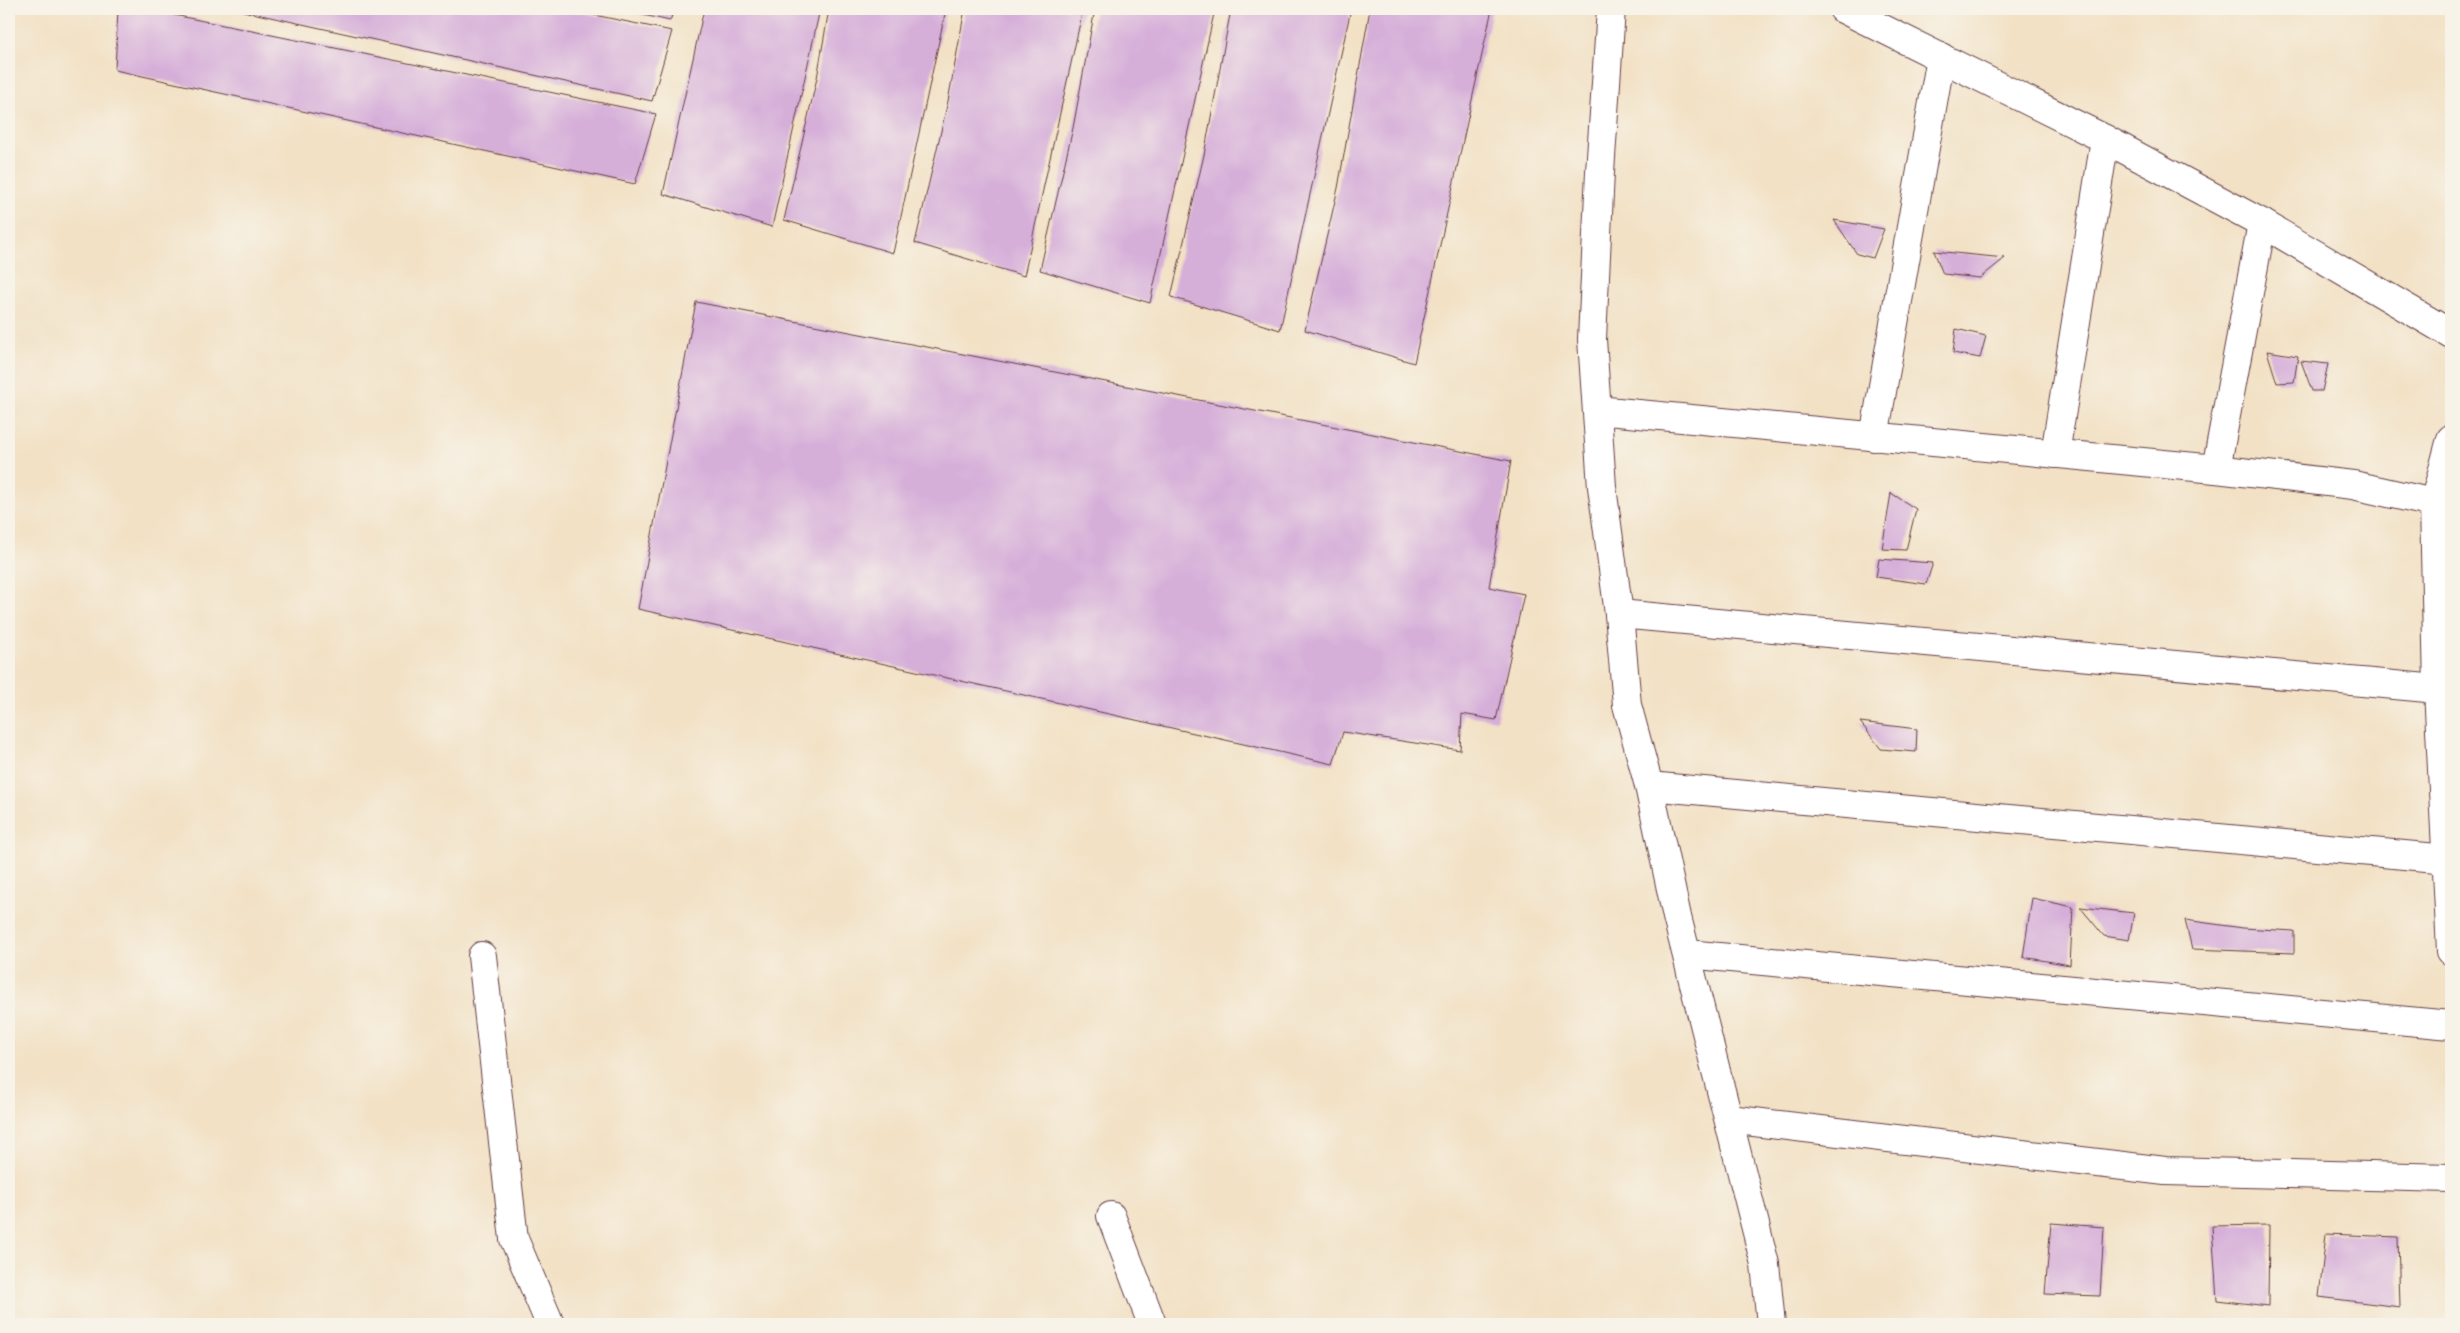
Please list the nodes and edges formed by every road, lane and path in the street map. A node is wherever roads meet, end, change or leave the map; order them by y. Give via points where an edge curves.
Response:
1 (1611, 9) edge
2 (1843, 9) edge
3 (1942, 57) junction
4 (2106, 139) junction
5 (2262, 223) junction
6 (2451, 334) edge
7 (1597, 410) junction
8 (1874, 437) junction
9 (2451, 439) edge
10 (2055, 454) junction
11 (2216, 469) junction
12 (2443, 505) edge
13 (1619, 614) junction
14 (2438, 689) junction
15 (1649, 786) junction
16 (2448, 859) junction
17 (2451, 951) edge
18 (1687, 954) junction
19 (482, 956) dead end
20 (2451, 1025) edge
21 (1729, 1119) junction
22 (2451, 1178) edge
23 (1111, 1216) dead end
24 (550, 1324) edge
25 (1152, 1324) edge
26 (1771, 1324) edge

1 - 7 street via 1592,340
2 - 3 street
3 - 4 street
3 - 8 street
4 - 5 street
4 - 10 street
5 - 6 street
5 - 11 street
7 - 8 street
7 - 13 street via 1602,487
8 - 10 street
9 - 12 street
10 - 11 street
11 - 12 street via 2352,485
12 - 14 street
13 - 14 street
13 - 15 street via 1627,705
14 - 16 street
15 - 16 street
15 - 18 street
16 - 17 street
18 - 20 street
18 - 21 street
19 - 24 street via 514,1239
21 - 22 street via 2165,1171
21 - 26 street via 1765,1264
23 - 25 street

